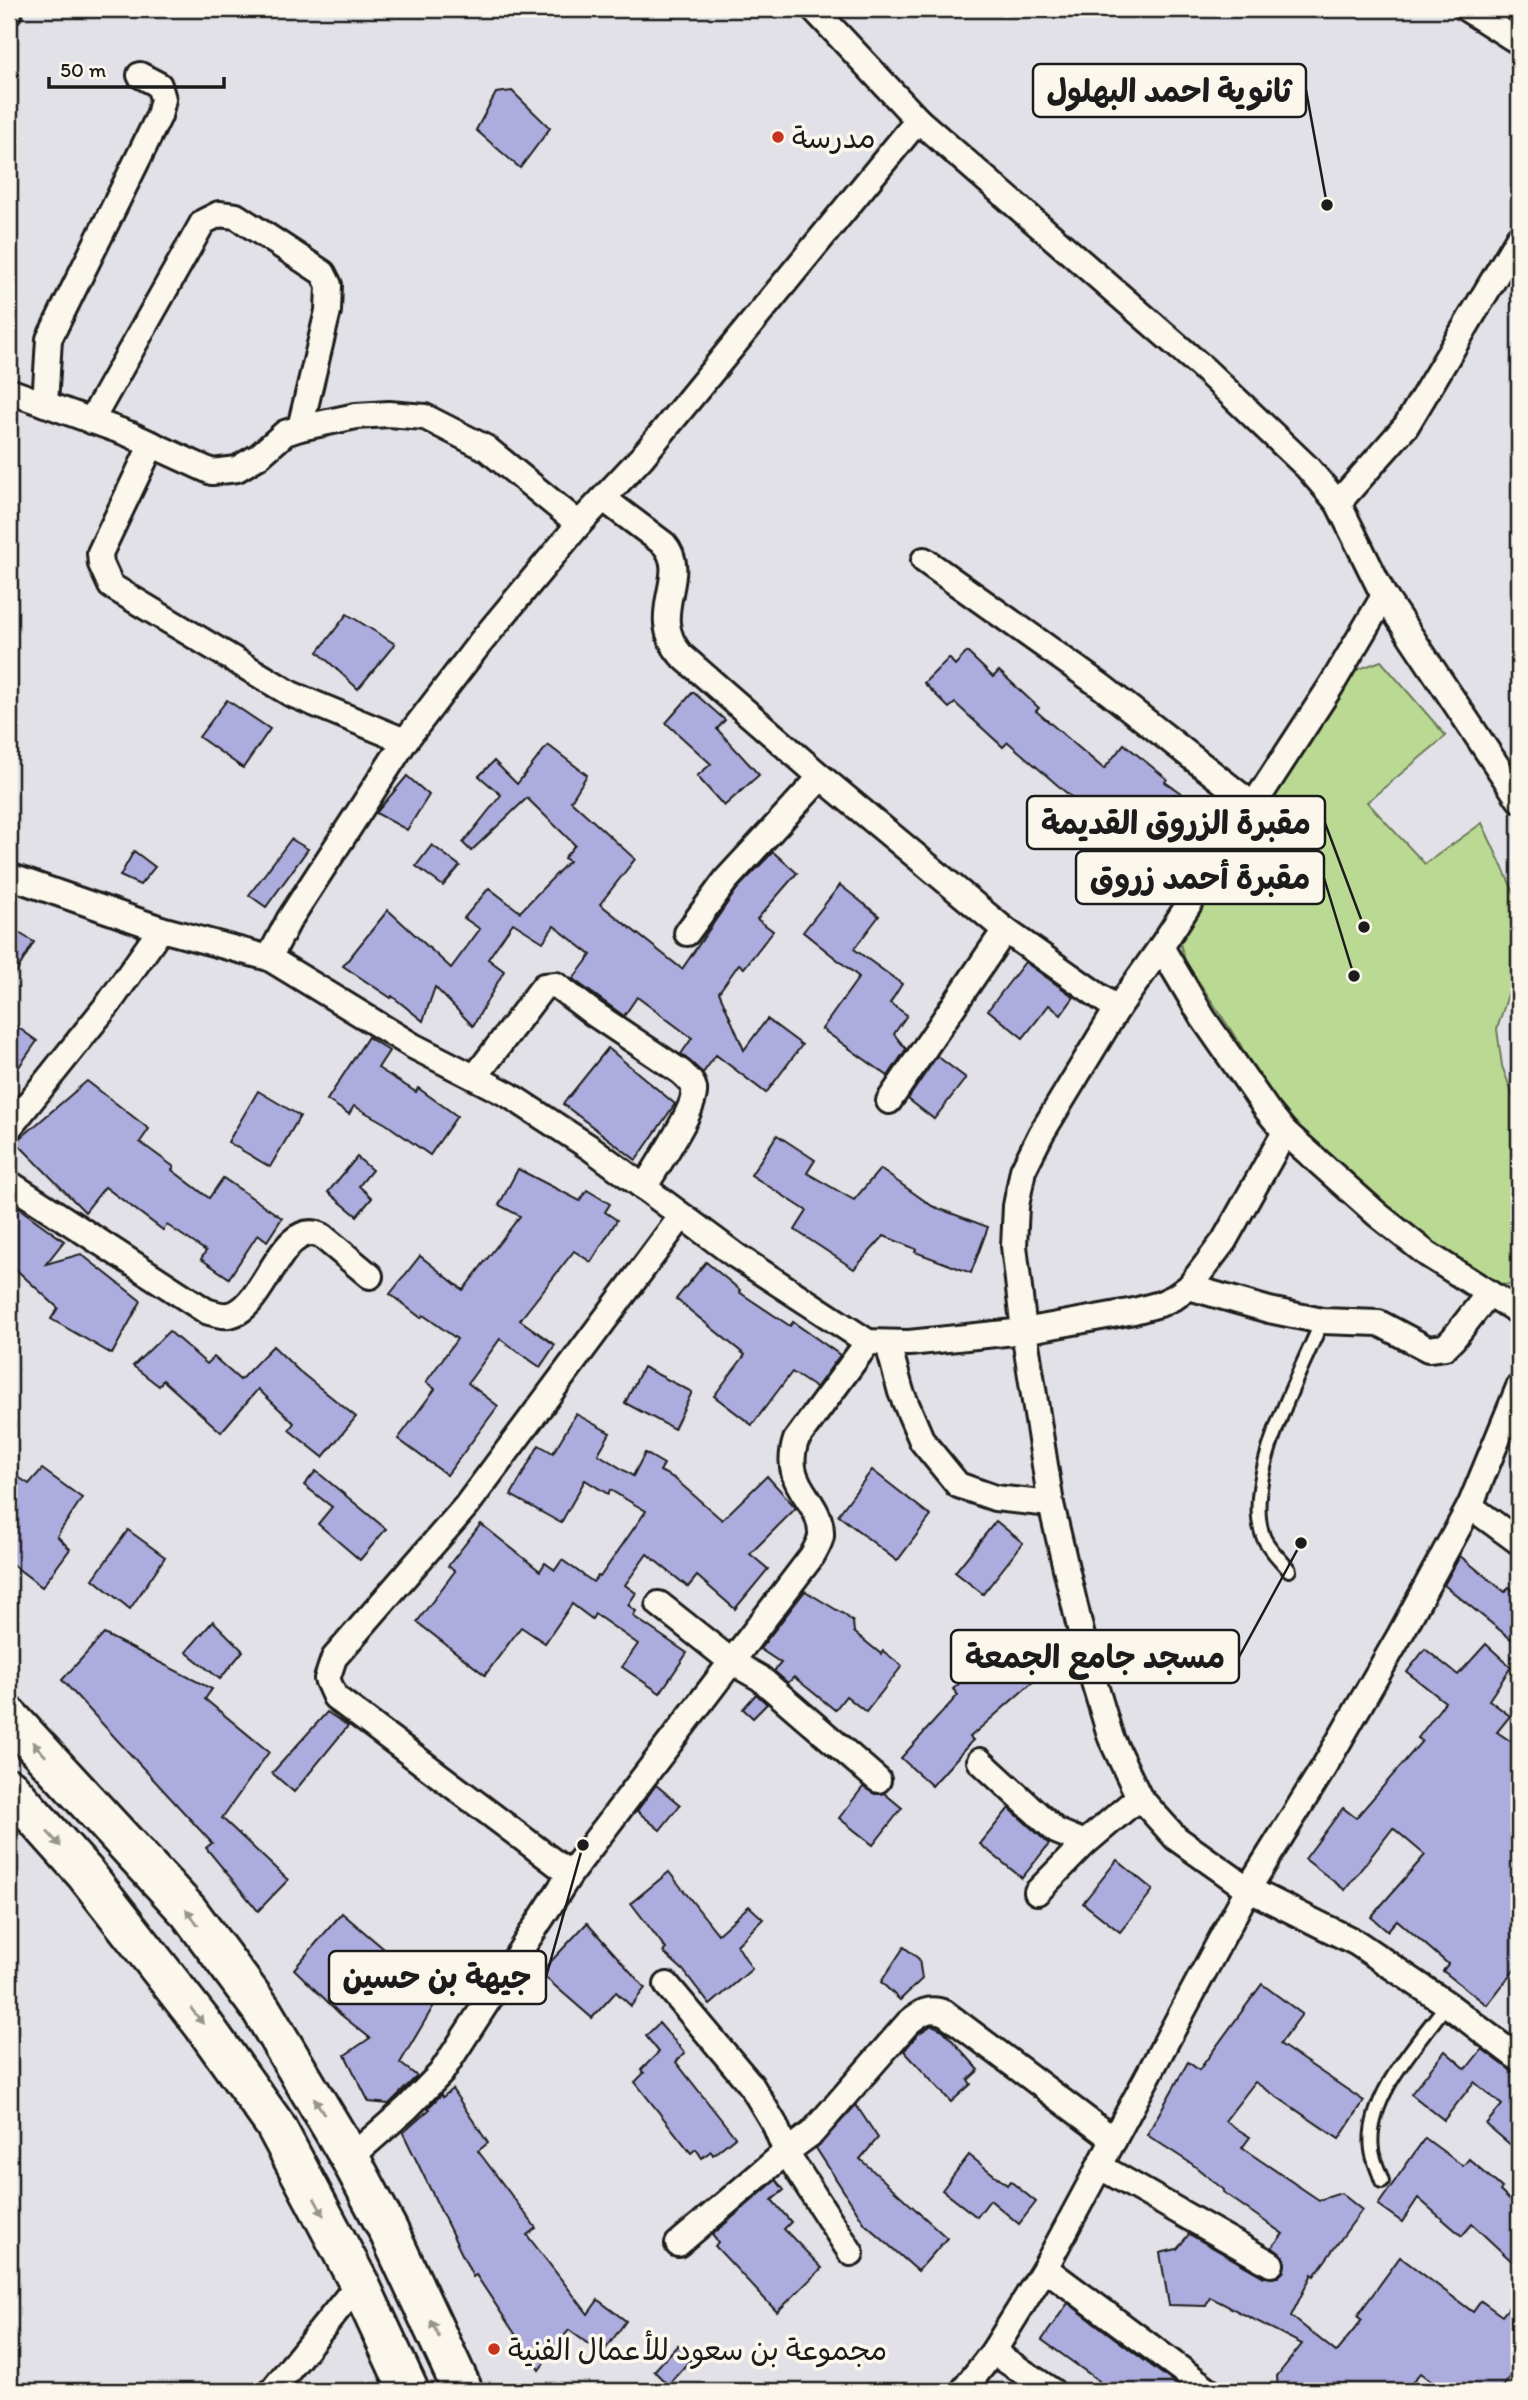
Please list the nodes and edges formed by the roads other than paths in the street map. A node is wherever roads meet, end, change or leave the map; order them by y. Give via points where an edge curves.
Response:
1 (814, 9) edge
2 (1467, 9) edge
3 (1519, 42) edge
4 (140, 75) dead end
5 (918, 120) junction
6 (1519, 237) edge
7 (9, 391) edge
8 (45, 404) junction
9 (91, 421) junction
10 (300, 429) junction
11 (152, 444) junction
12 (604, 499) junction
13 (1338, 503) junction
14 (579, 524) junction
15 (925, 560) dead end
16 (1384, 596) junction
17 (405, 741) junction
18 (821, 777) junction
19 (1519, 799) edge
20 (1254, 806) junction
21 (9, 876) edge
22 (162, 929) junction
23 (1005, 930) junction
24 (687, 933) dead end
25 (1161, 947) junction
26 (269, 958) junction
27 (1117, 1009) junction
28 (475, 1077) junction
29 (889, 1101) dead end
30 (9, 1128) edge
31 (1285, 1132) junction
32 (9, 1183) edge
33 (644, 1188) junction
34 (681, 1217) junction
35 (370, 1276) dead end
36 (1189, 1287) junction
37 (1489, 1293) junction
38 (1519, 1312) edge
39 (1322, 1321) junction
40 (1024, 1331) junction
41 (878, 1343) junction
42 (1519, 1387) edge
43 (1051, 1504) junction
44 (1470, 1506) junction
45 (1519, 1542) edge
46 (1289, 1570) dead end
47 (659, 1604) dead end
48 (732, 1661) junction
49 (9, 1717) edge
50 (979, 1761) dead end
51 (878, 1780) dead end
52 (9, 1788) edge
53 (1139, 1797) junction
54 (1085, 1843) junction
55 (570, 1874) junction
56 (1248, 1889) junction
57 (1037, 1892) dead end
58 (667, 1985) dead end
59 (1447, 2004) junction
60 (1519, 2059) edge
61 (1114, 2140) junction
62 (786, 2152) junction
63 (350, 2158) junction
64 (1099, 2166) junction
65 (1382, 2181) dead end
66 (678, 2244) dead end
67 (851, 2253) dead end
68 (1271, 2264) dead end
69 (1045, 2267) junction
70 (359, 2283) junction
71 (993, 2353) junction
72 (272, 2391) edge
73 (409, 2391) edge
74 (463, 2391) edge
75 (963, 2391) edge
76 (1052, 2391) edge
77 (1210, 2391) edge

1 - 5 street
2 - 3 street
4 - 8 street via 159,85 163,99 159,116 49,339
5 - 12 street
5 - 13 street via 1204,369 1307,467
6 - 13 street via 1406,426
7 - 8 street
8 - 9 street
9 - 10 street via 203,222 219,214 247,223 323,273 328,285 328,312
9 - 11 street
10 - 11 street via 285,433 237,469 212,472
10 - 14 street via 356,416 425,417 486,448
11 - 17 street via 100,554 111,586 292,694
12 - 14 street
12 - 18 street via 670,551 674,569 666,626 671,643
13 - 16 street
14 - 17 street
15 - 20 street via 1101,686
16 - 19 street
16 - 20 street
17 - 26 street
18 - 23 street
18 - 24 street via 726,880
20 - 25 street
21 - 22 street
22 - 26 street
22 - 30 street
23 - 27 street
23 - 29 street
25 - 27 street
25 - 31 street via 1203,1018
26 - 28 street via 413,1046
27 - 40 street via 1023,1170 1014,1246
28 - 33 street via 592,1149
28 - 33 street via 544,985 556,985 692,1083 692,1106
31 - 36 street via 1224,1241
31 - 37 street via 1427,1254
32 - 35 street via 217,1315 245,1308 290,1243 301,1235 313,1232 321,1236
33 - 34 street
34 - 41 street
34 - 55 street via 467,1505 334,1658 327,1679 335,1697
36 - 39 street
36 - 40 street via 1160,1304
37 - 38 street
37 - 39 street via 1453,1339 1440,1348 1423,1347 1379,1323
39 - 46 lane via 1263,1465 1257,1499 1263,1537
40 - 41 street
40 - 43 street
41 - 43 street via 922,1441 958,1485 995,1498
41 - 48 street via 796,1440 791,1453 793,1474 820,1525 821,1539
42 - 44 street
43 - 53 street via 1103,1713
44 - 45 street
44 - 56 street via 1324,1767
47 - 48 street
48 - 51 street via 760,1678
48 - 55 street
63 -> 49 main road via 261,2009 189,1912
50 - 54 street via 1056,1831
52 -> 70 main road via 85,1873 275,2125
53 - 54 street
53 - 56 street via 1176,1838
54 - 57 street
55 - 63 street via 441,2073
56 - 59 street via 1357,1943
56 - 61 street
58 - 62 street via 751,2085
59 - 60 street
59 - 65 lane via 1396,2072 1373,2115 1372,2150
61 - 62 street via 945,2013 926,2010 908,2023 812,2133
61 - 64 street
62 - 66 street
62 - 67 street
74 -> 63 main road
64 - 68 street
64 - 69 street
69 - 71 street
69 - 77 street
70 - 72 street
70 - 73 main road
71 - 75 street
71 - 76 street

